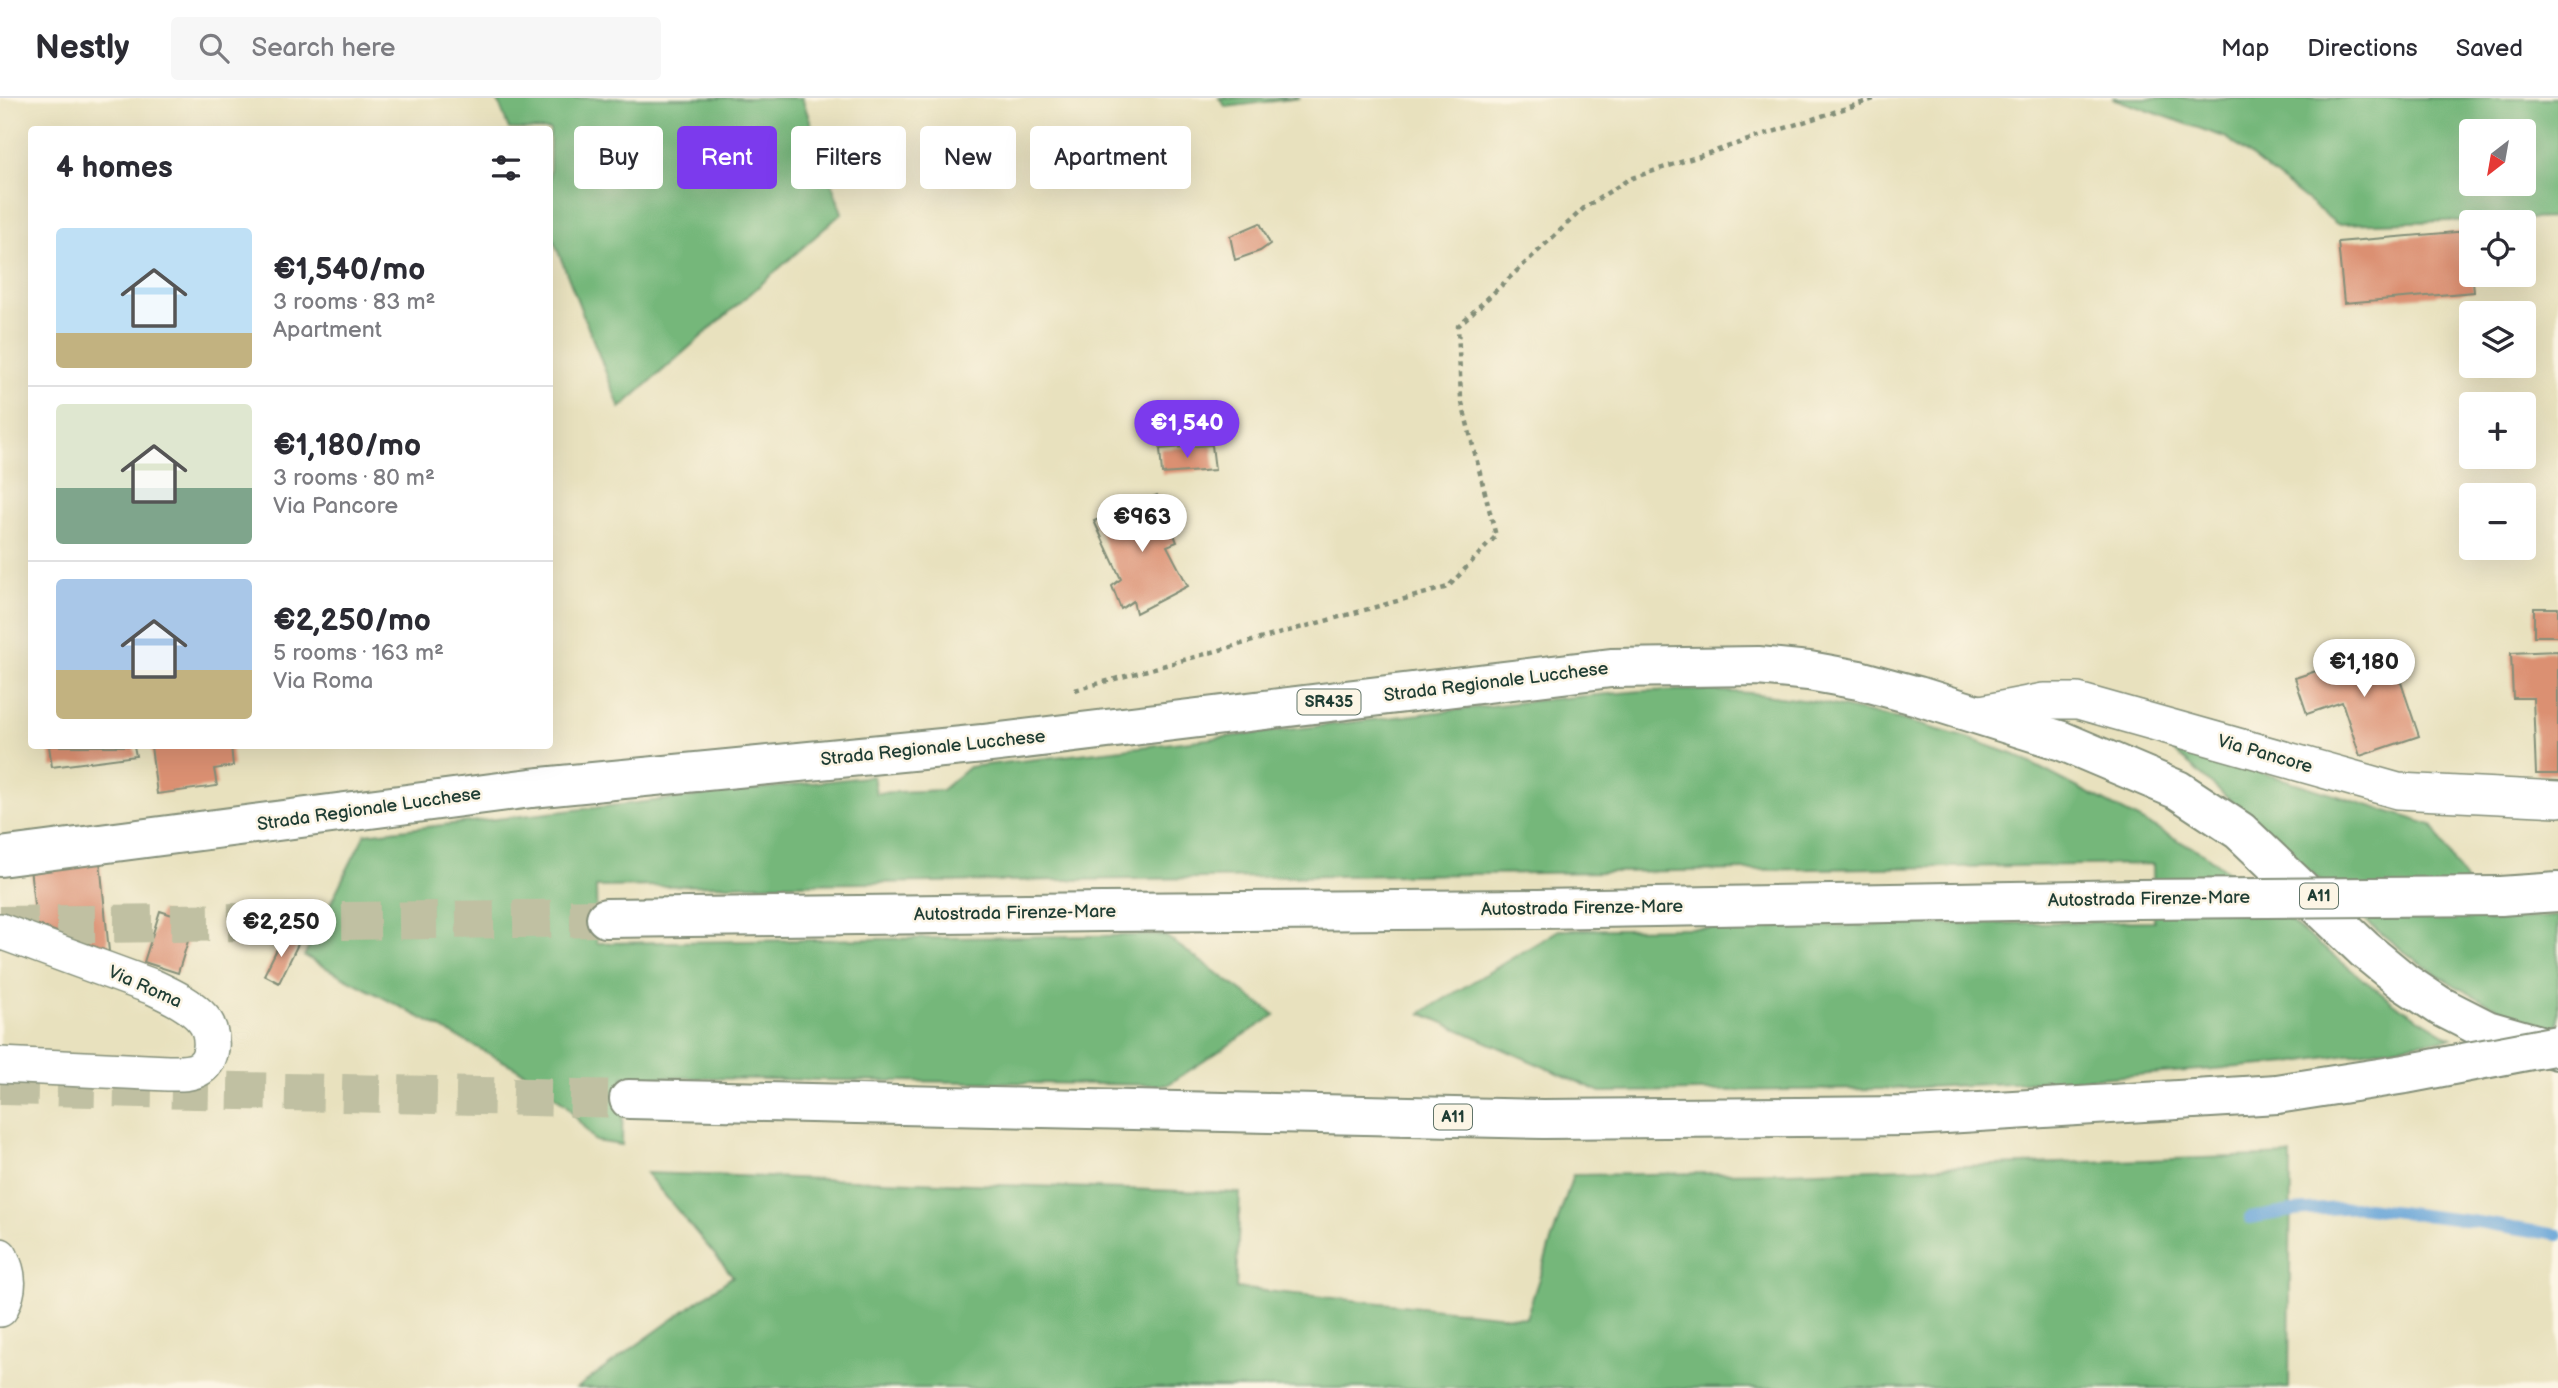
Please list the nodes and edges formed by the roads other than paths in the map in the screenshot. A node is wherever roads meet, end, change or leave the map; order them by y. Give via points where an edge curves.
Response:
1 (1976, 714) junction
2 (2558, 799) edge
3 (0, 857) edge
4 (2558, 892) edge
5 (606, 918) tunnel mouth
6 (0, 931) edge
7 (2558, 1045) edge
8 (2558, 1051) edge
9 (0, 1065) edge
10 (629, 1099) tunnel mouth
11 (0, 1256) edge
12 (0, 1309) edge

1 - 2 street, Via Pancore via 2044,701 2078,701 2398,791
1 - 3 main road, Strada Regionale Lucchese / SR435 via 1859,680 1809,671 1758,666 1611,668 983,744 531,788
1 - 8 main road, Strada Regionale Lucchese / SR435 via 2062,741 2178,790 2240,831 2404,982 2487,1030
4 - 5 main road, Autostrada Firenze-Mare / A11, bridge
6 - 9 street, Via Roma via 153,986 198,1013 212,1043 202,1067 192,1072
7 - 10 main road, A11, bridge via 2277,1094 1912,1116 1570,1119
11 - 12 street via 8,1274

